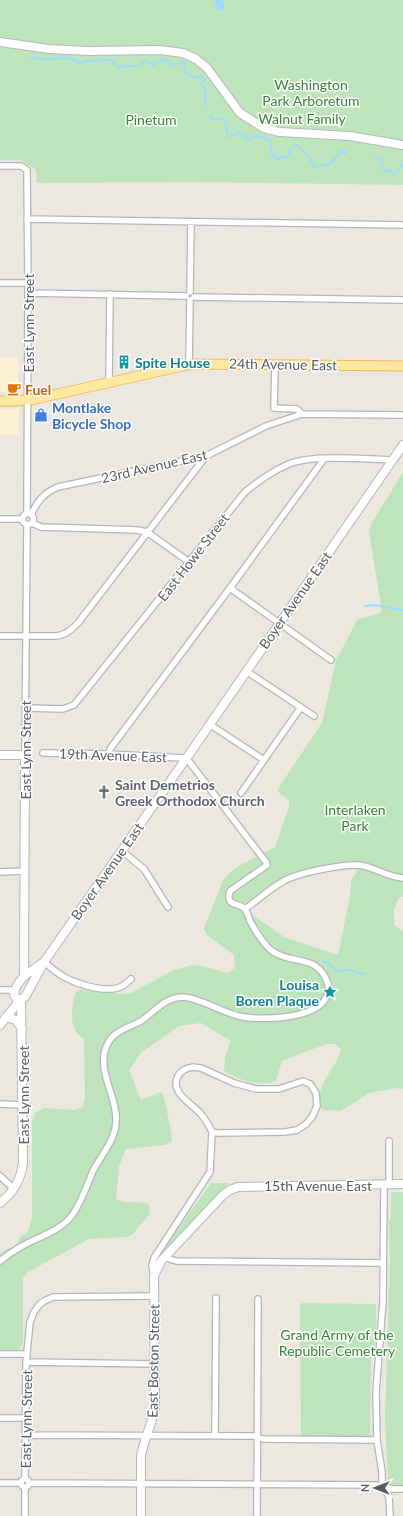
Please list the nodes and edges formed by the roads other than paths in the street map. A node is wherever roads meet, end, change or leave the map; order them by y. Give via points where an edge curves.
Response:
1 (0, 42) edge
2 (403, 144) edge
3 (0, 166) edge
4 (27, 219) junction
5 (191, 222) junction
6 (403, 225) edge
7 (0, 283) edge
8 (28, 283) junction
9 (28, 293) junction
10 (110, 294) junction
11 (190, 296) junction
12 (403, 300) edge
13 (189, 364) junction
14 (275, 364) junction
15 (403, 366) edge
16 (109, 381) junction
17 (27, 400) junction
18 (0, 401) edge
19 (302, 414) junction
20 (403, 415) edge
21 (403, 445) edge
22 (206, 456) junction
23 (324, 459) junction
24 (393, 460) junction
25 (29, 514) junction
26 (0, 519) edge
27 (22, 519) junction
28 (29, 524) junction
29 (148, 532) junction
30 (189, 562) junction
31 (230, 588) junction
32 (278, 623) junction
33 (0, 636) edge
34 (25, 636) junction
35 (331, 660) dead end
36 (246, 671) junction
37 (25, 708) junction
38 (301, 708) junction
39 (314, 716) dead end
40 (209, 724) junction
41 (43, 754) dead end
42 (109, 754) junction
43 (0, 755) edge
44 (25, 755) junction
45 (186, 758) junction
46 (264, 760) junction
47 (241, 793) dead end
48 (122, 850) junction
49 (0, 872) edge
50 (24, 872) junction
51 (403, 878) edge
52 (168, 907) dead end
53 (245, 909) junction
54 (44, 962) junction
55 (24, 976) junction
56 (131, 979) dead end
57 (34, 982) junction
58 (0, 990) edge
59 (14, 991) junction
60 (21, 1000) junction
61 (2, 1021) edge
62 (22, 1032) junction
63 (0, 1104) edge
64 (23, 1105) junction
65 (212, 1132) junction
66 (389, 1141) dead end
67 (0, 1176) edge
68 (403, 1184) edge
69 (386, 1185) junction
70 (234, 1188) joint
71 (14, 1189) junction
72 (0, 1203) edge
73 (164, 1258) junction
74 (0, 1261) edge
75 (384, 1263) junction
76 (154, 1276) junction
77 (154, 1296) junction
78 (216, 1298) dead end
79 (258, 1299) dead end
80 (0, 1354) edge
81 (27, 1354) junction
82 (26, 1362) junction
83 (155, 1364) junction
84 (0, 1418) edge
85 (25, 1418) junction
86 (26, 1435) junction
87 (147, 1436) junction
88 (215, 1436) junction
89 (258, 1438) junction
90 (377, 1440) junction
91 (0, 1483) edge
92 (25, 1483) junction
93 (141, 1483) junction
94 (257, 1484) junction
95 (384, 1487) junction
96 (403, 1489) edge
97 (25, 1516) edge
98 (141, 1516) edge
99 (257, 1516) edge
100 (390, 1516) edge

1 - 2 street via 30,47 160,50 183,53 207,68 240,113 264,128 280,132 350,136
3 - 4 street, East Lynn Street via 21,166 27,170
4 - 5 street
4 - 8 street, East Lynn Street
5 - 6 street
5 - 11 street
7 - 8 street
8 - 9 street, East Lynn Street
9 - 10 street
9 - 17 street, East Lynn Street
10 - 11 street
10 - 16 street
11 - 12 street
11 - 13 street
13 - 14 main road, 24th Avenue East
13 - 16 main road, 24th Avenue East
14 - 15 main road, 24th Avenue East
14 - 19 street via 274,408 297,409
16 - 17 main road, 24th Avenue East
17 - 18 main road, 24th Avenue East
17 - 25 street, East Lynn Street
19 - 20 street, 23rd Avenue East
19 - 22 street, 23rd Avenue East via 266,426
21 - 24 street, Boyer Avenue East
22 - 25 street, 23rd Avenue East via 58,487 44,495
22 - 29 street
23 - 24 street, East Howe Street
23 - 30 street, East Howe Street via 290,463 255,484 245,492
23 - 31 street
24 - 32 street, Boyer Avenue East
25 - 27 street
25 - 28 street via 34,518
26 - 27 street
27 - 28 street via 24,523
28 - 29 street via 42,527
28 - 34 street, East Lynn Street
29 - 30 street
29 - 34 street via 69,632 62,636
30 - 37 street, East Howe Street via 74,705 63,709
31 - 32 street
31 - 42 street via 110,749
32 - 35 street
32 - 36 street, Boyer Avenue East
33 - 34 street
34 - 37 street, East Lynn Street
36 - 38 street
36 - 40 street, Boyer Avenue East
37 - 44 street, East Lynn Street
38 - 39 street
38 - 46 street
40 - 45 street, Boyer Avenue East
40 - 46 street
41 - 42 street, 19th Avenue East
42 - 45 street, 19th Avenue East
43 - 44 street
44 - 50 street, East Lynn Street
45 - 48 street, Boyer Avenue East
45 - 53 street, 19th Avenue East via 266,861 267,865 230,891 230,901
46 - 47 street
48 - 52 street via 144,869
48 - 54 street, Boyer Avenue East
49 - 50 street
50 - 55 street, East Lynn Street
51 - 53 street via 388,876 372,868 358,865 334,867 284,881
53 - 74 street via 259,936 273,952 309,962 320,970 328,986 325,999 306,1013 262,1018 239,1016 192,999 177,998 169,1000 115,1035 107,1044 104,1059 116,1113 115,1131 80,1201 73,1214 56,1231 34,1240
54 - 55 street, Boyer Avenue East
54 - 56 street via 64,977 96,988 112,989
54 - 57 street, Boyer Avenue East
55 - 57 street via 31,976
55 - 59 street, Boyer Avenue East
57 - 60 street, Boyer Avenue East
58 - 59 street
59 - 60 street via 15,997
59 - 61 street
60 - 61 street
60 - 62 street, East Lynn Street
61 - 62 street via 9,1018 16,1020
62 - 64 street, East Lynn Street
63 - 64 street
64 - 71 street, East Lynn Street via 23,1163
65 - 65 street via 298,1130 312,1117 316,1106 316,1093 310,1084 303,1081 279,1089 260,1089 234,1083 201,1068 186,1069 178,1076 177,1089 202,1115
65 - 76 street, East Boston Street via 210,1172 154,1258
66 - 69 street
67 - 71 street
68 - 69 street, 15th Avenue East
69 - 70 street, 15th Avenue East
69 - 75 street
70 - 73 street, East Boston Street via 223,1196
71 - 72 street
73 - 75 street via 176,1261
73 - 76 street, East Boston Street
75 - 90 street via 376,1380
76 - 77 street, East Boston Street
77 - 81 street, East Lynn Street via 53,1297 44,1301 34,1312 30,1322
77 - 83 street, East Boston Street
78 - 88 street
79 - 89 street
80 - 81 street
81 - 82 street, East Lynn Street
82 - 83 street
82 - 85 street, East Lynn Street
83 - 87 street, East Boston Street via 155,1407
84 - 85 street
85 - 86 street, East Lynn Street
86 - 87 street
86 - 92 street, East Lynn Street
87 - 88 street
87 - 93 street, East Boston Street via 141,1456
88 - 89 street
89 - 90 street
89 - 94 street
90 - 95 street
91 - 92 street
92 - 93 street
92 - 97 street, East Lynn Street
93 - 94 street
93 - 98 street, East Boston Street
94 - 95 street
94 - 99 street
95 - 96 street
95 - 100 street via 389,1497

